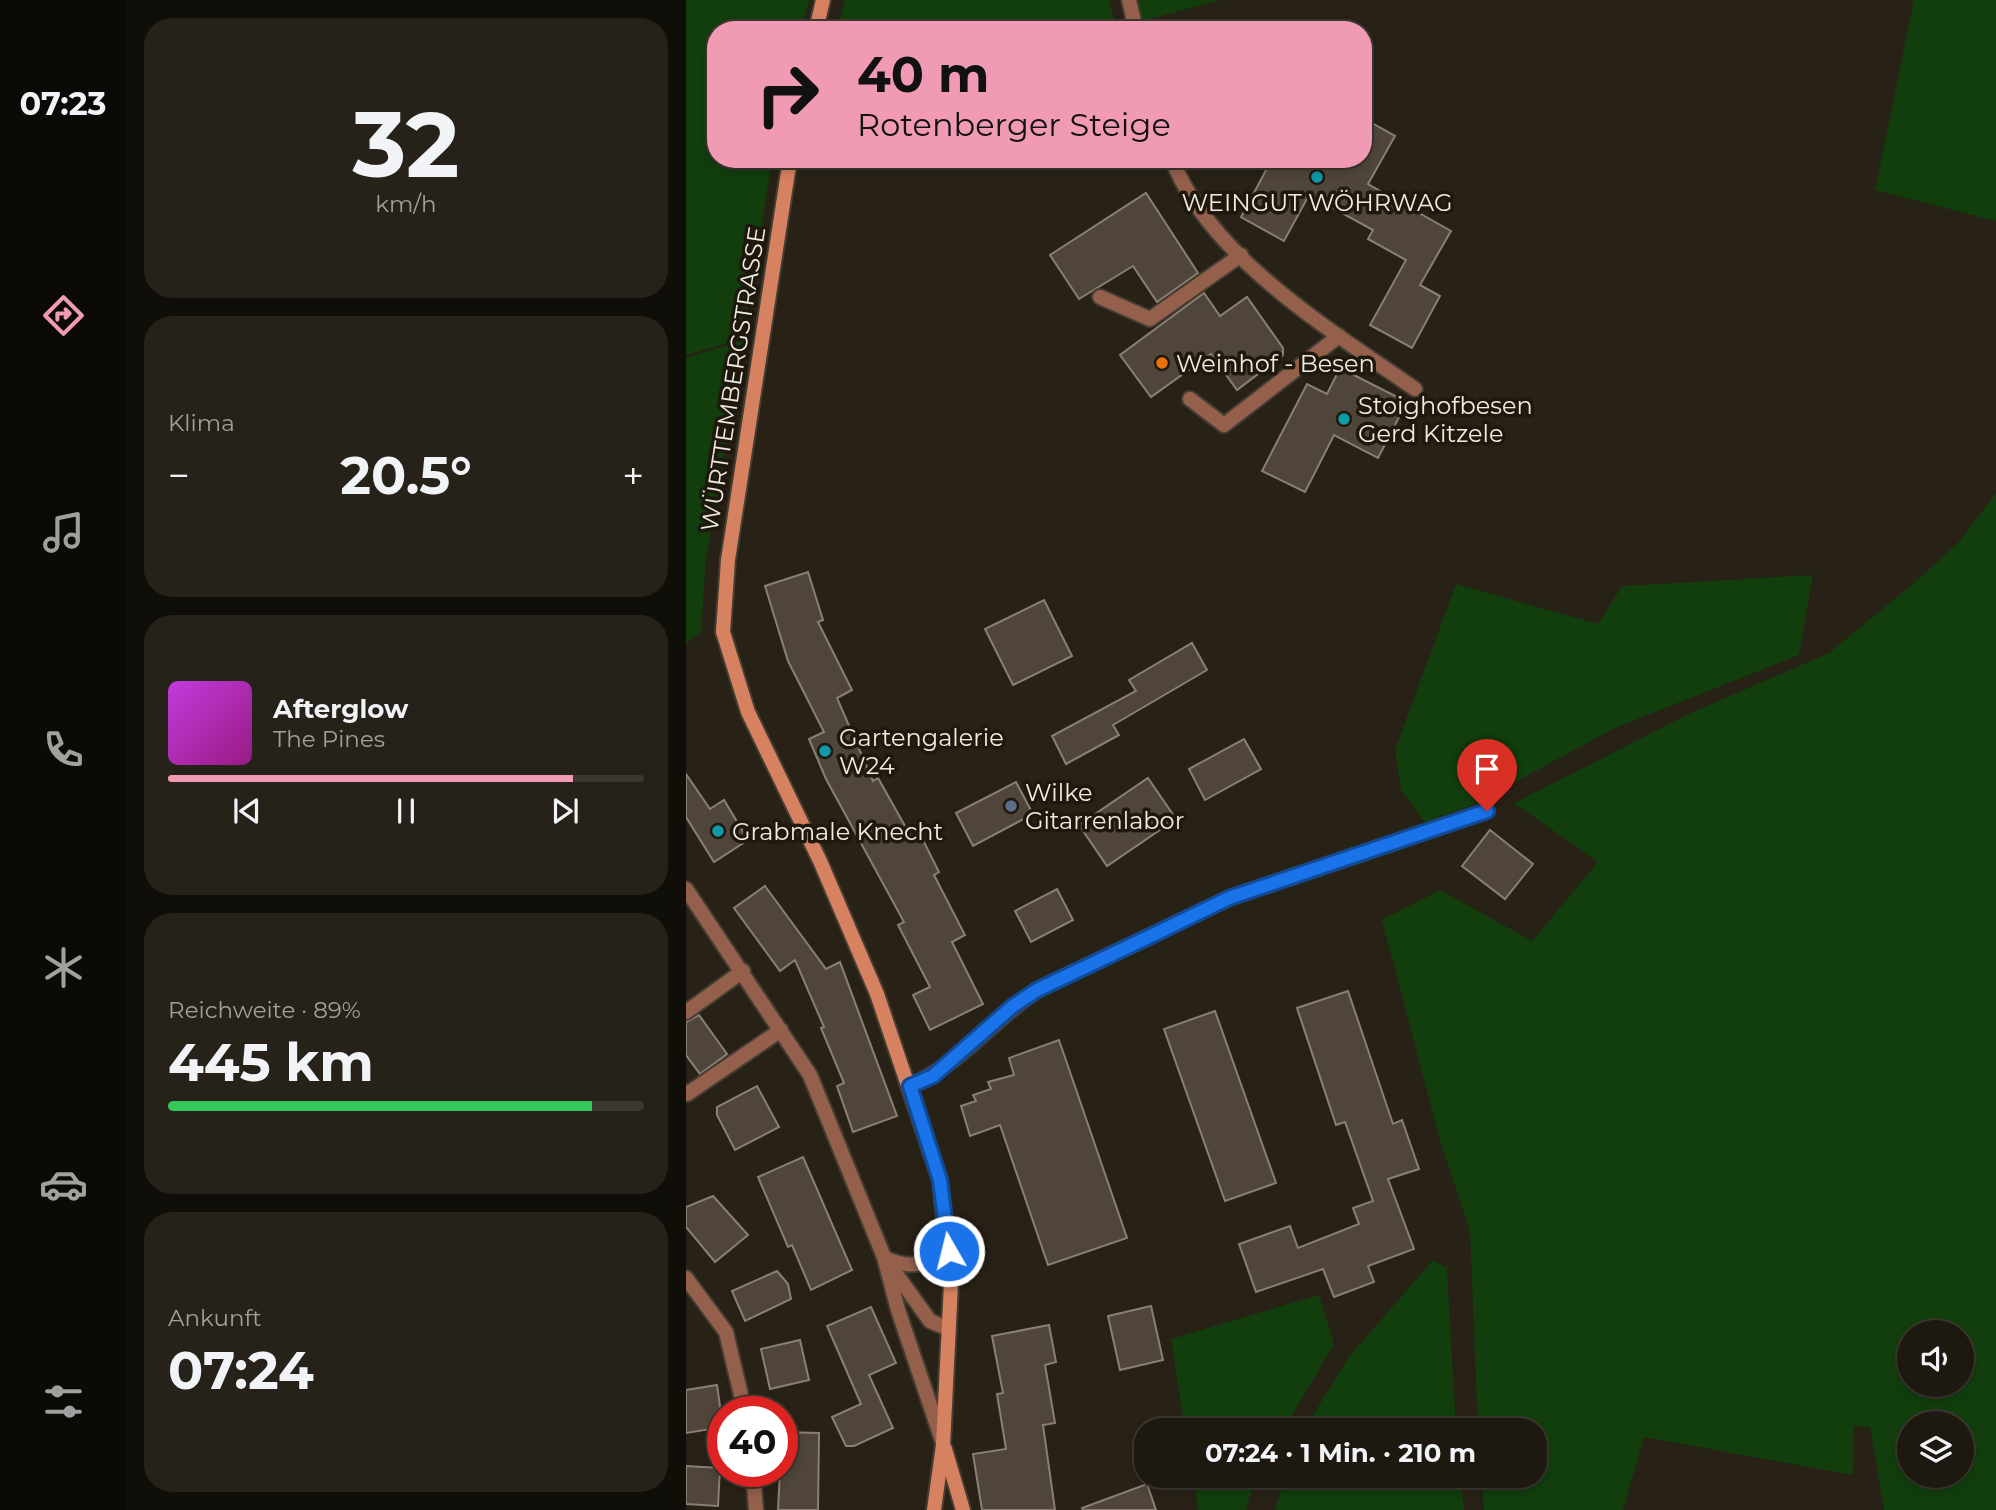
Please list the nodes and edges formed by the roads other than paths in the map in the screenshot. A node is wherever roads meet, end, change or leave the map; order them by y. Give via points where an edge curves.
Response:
1 (823, 0) edge
2 (1129, 0) edge
3 (818, 21) edge
4 (1134, 21) edge
5 (789, 168) edge
6 (1175, 168) edge
7 (1241, 256) junction
8 (1100, 297) dead end
9 (1339, 336) junction
10 (1415, 389) dead end
11 (1190, 399) dead end
12 (1487, 811) dead end
13 (686, 889) edge
14 (743, 971) junction
15 (686, 1012) edge
16 (781, 1030) junction
17 (910, 1086) junction
18 (686, 1092) edge
19 (949, 1251) junction
20 (884, 1258) junction
21 (686, 1279) edge
22 (949, 1329) junction
23 (742, 1396) edge
24 (943, 1445) junction
25 (754, 1487) edge
26 (756, 1510) edge
27 (934, 1510) edge
28 (963, 1510) edge

1 - 3 street
2 - 4 street
5 - 17 street, WÜRTTEMBERGSTRASSE via 728,560 723,632 748,712 820,861 877,994
6 - 7 street via 1204,215
7 - 8 street via 1150,318
7 - 9 street
9 - 10 street
9 - 11 street via 1224,425
12 - 17 street via 1217,904 1037,990 933,1076
13 - 14 street
14 - 15 street
14 - 16 street
16 - 18 street via 715,1078
16 - 20 street via 810,1074
17 - 19 street, WÜRTTEMBERGSTRASSE via 940,1180
19 - 20 street via 911,1267
19 - 22 street, WÜRTTEMBERGSTRASSE
20 - 22 street via 930,1321
20 - 24 street
21 - 23 street via 726,1332
22 - 24 street, WÜRTTEMBERGSTRASSE
24 - 27 street, WÜRTTEMBERGSTRASSE
24 - 28 street
25 - 26 street

